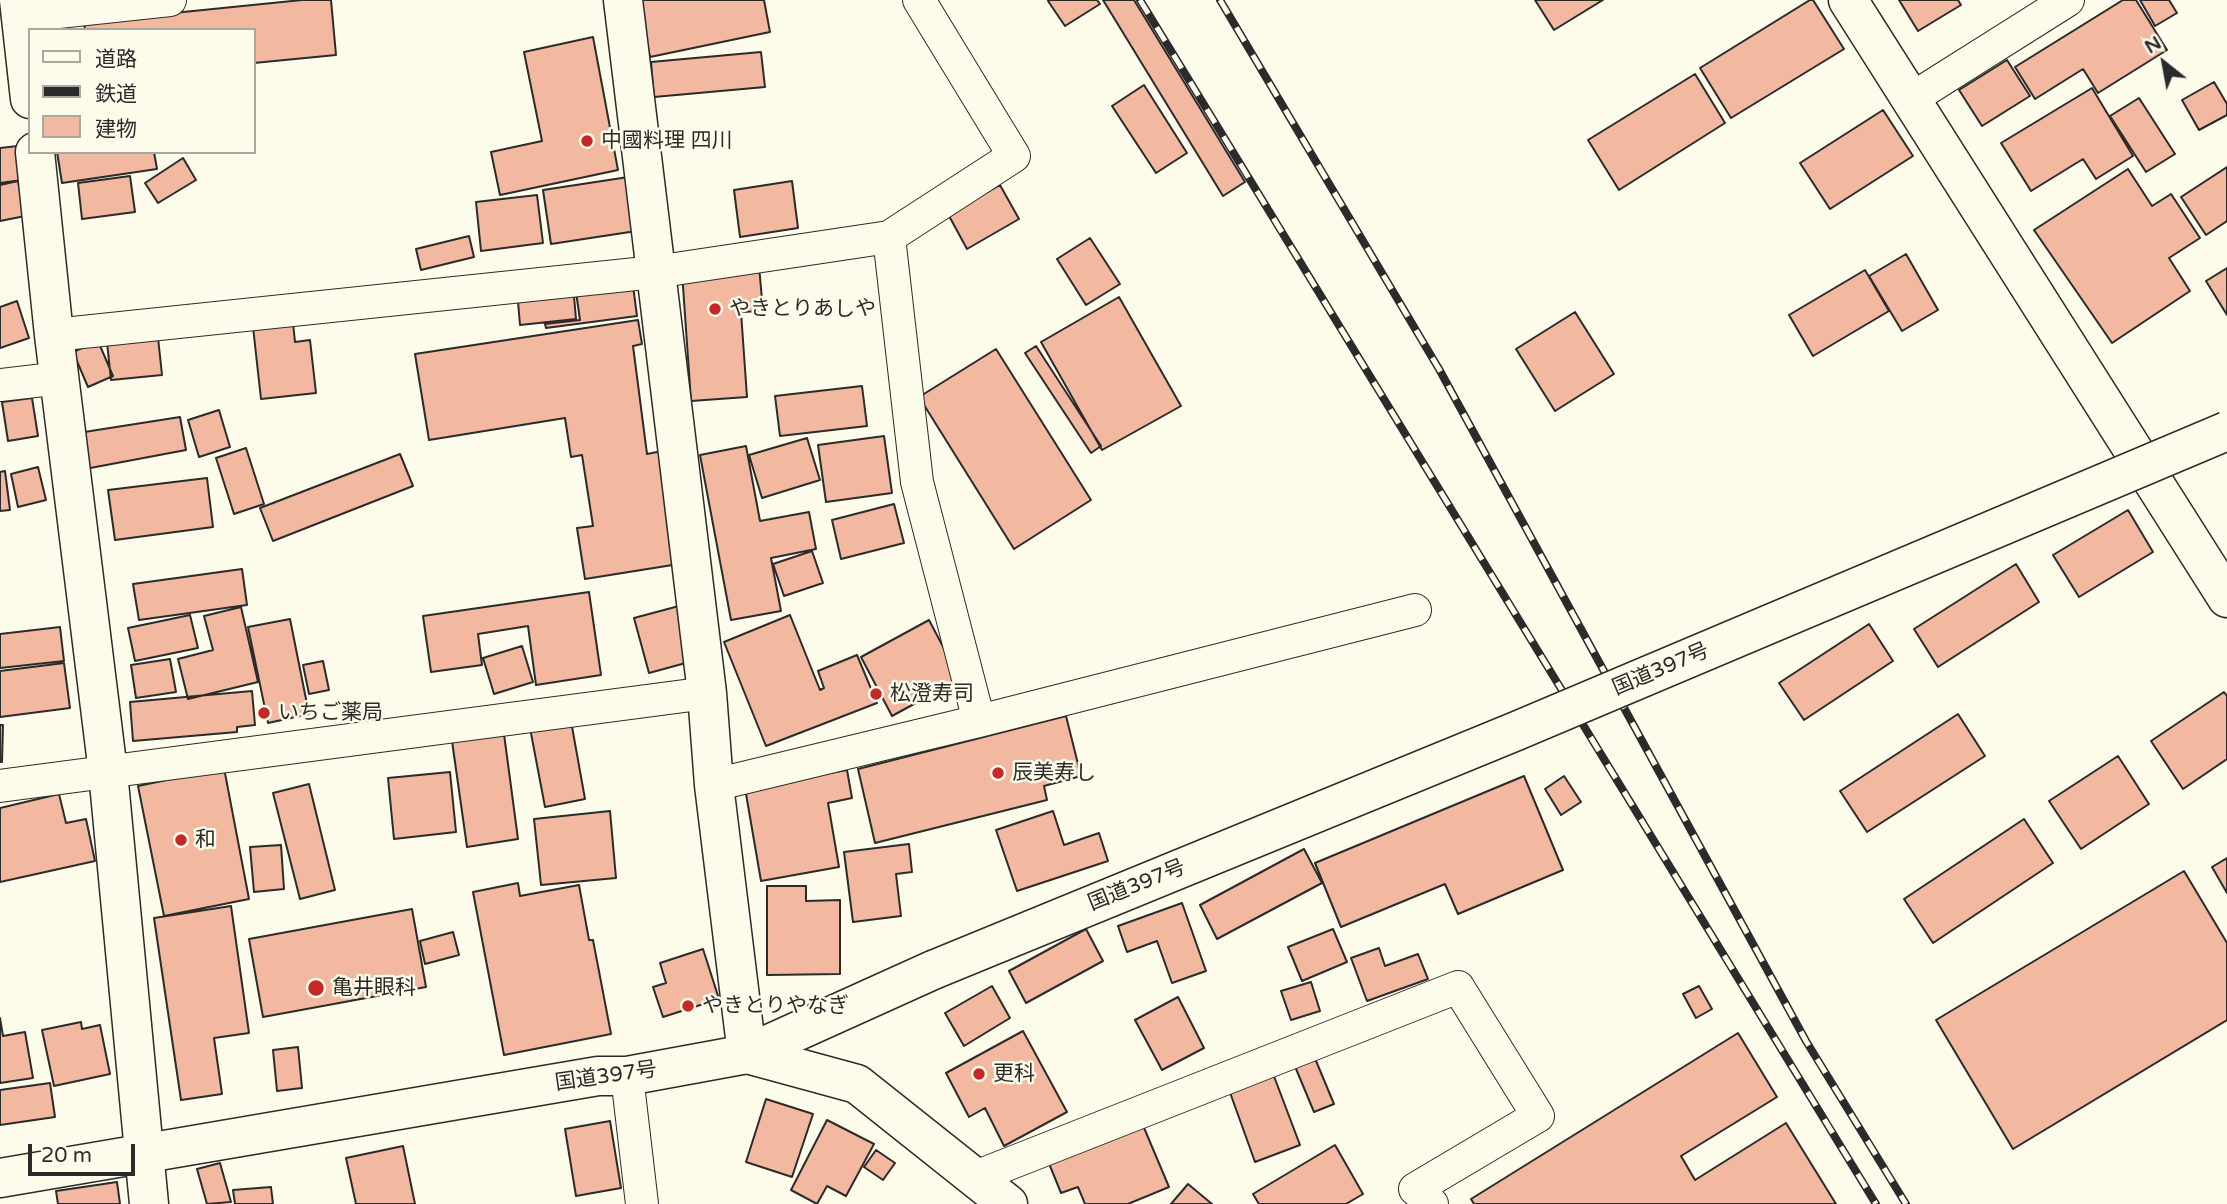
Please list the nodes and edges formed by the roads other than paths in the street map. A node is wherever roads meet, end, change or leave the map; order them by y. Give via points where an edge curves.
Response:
1 (170, 0) edge
2 (623, 0) edge
3 (919, 0) edge
4 (1848, 0) edge
5 (2068, 0) edge
6 (20, 8) edge
7 (28, 81) edge
8 (1911, 99) junction
9 (35, 154) edge
10 (889, 237) junction
11 (655, 272) junction
12 (54, 335) junction
13 (61, 378) junction
14 (0, 385) edge
15 (2227, 431) edge
16 (2227, 598) edge
17 (1415, 610) dead end
18 (707, 693) junction
19 (979, 721) junction
20 (108, 772) junction
21 (714, 785) junction
22 (0, 786) edge
23 (747, 1054) junction
24 (627, 1076) junction
25 (144, 1153) junction
26 (0, 1178) edge
27 (973, 1178) junction
28 (149, 1204) edge
29 (642, 1204) edge
30 (1007, 1204) edge
31 (1433, 1204) edge

1 - 6 street
2 - 11 main road
3 - 10 street via 1014,156
4 - 8 main road
5 - 8 street
6 - 7 main road
8 - 16 main road
9 - 12 main road
10 - 11 street
10 - 19 street via 917,482
11 - 12 street
11 - 18 main road
12 - 13 main road
13 - 14 street
13 - 20 main road
15 - 23 main road, 国道397号, bridge via 1514,732 933,970
17 - 19 street
18 - 20 street
18 - 21 main road
19 - 21 street
20 - 22 street
20 - 25 main road
21 - 23 main road
23 - 24 main road, 国道397号
23 - 27 main road via 857,1084
24 - 25 main road, 国道397号 via 598,1076
24 - 29 street
25 - 26 main road, 国道397号
25 - 28 main road
27 - 30 main road
27 - 31 street via 1458,987 1538,1116 1415,1189

